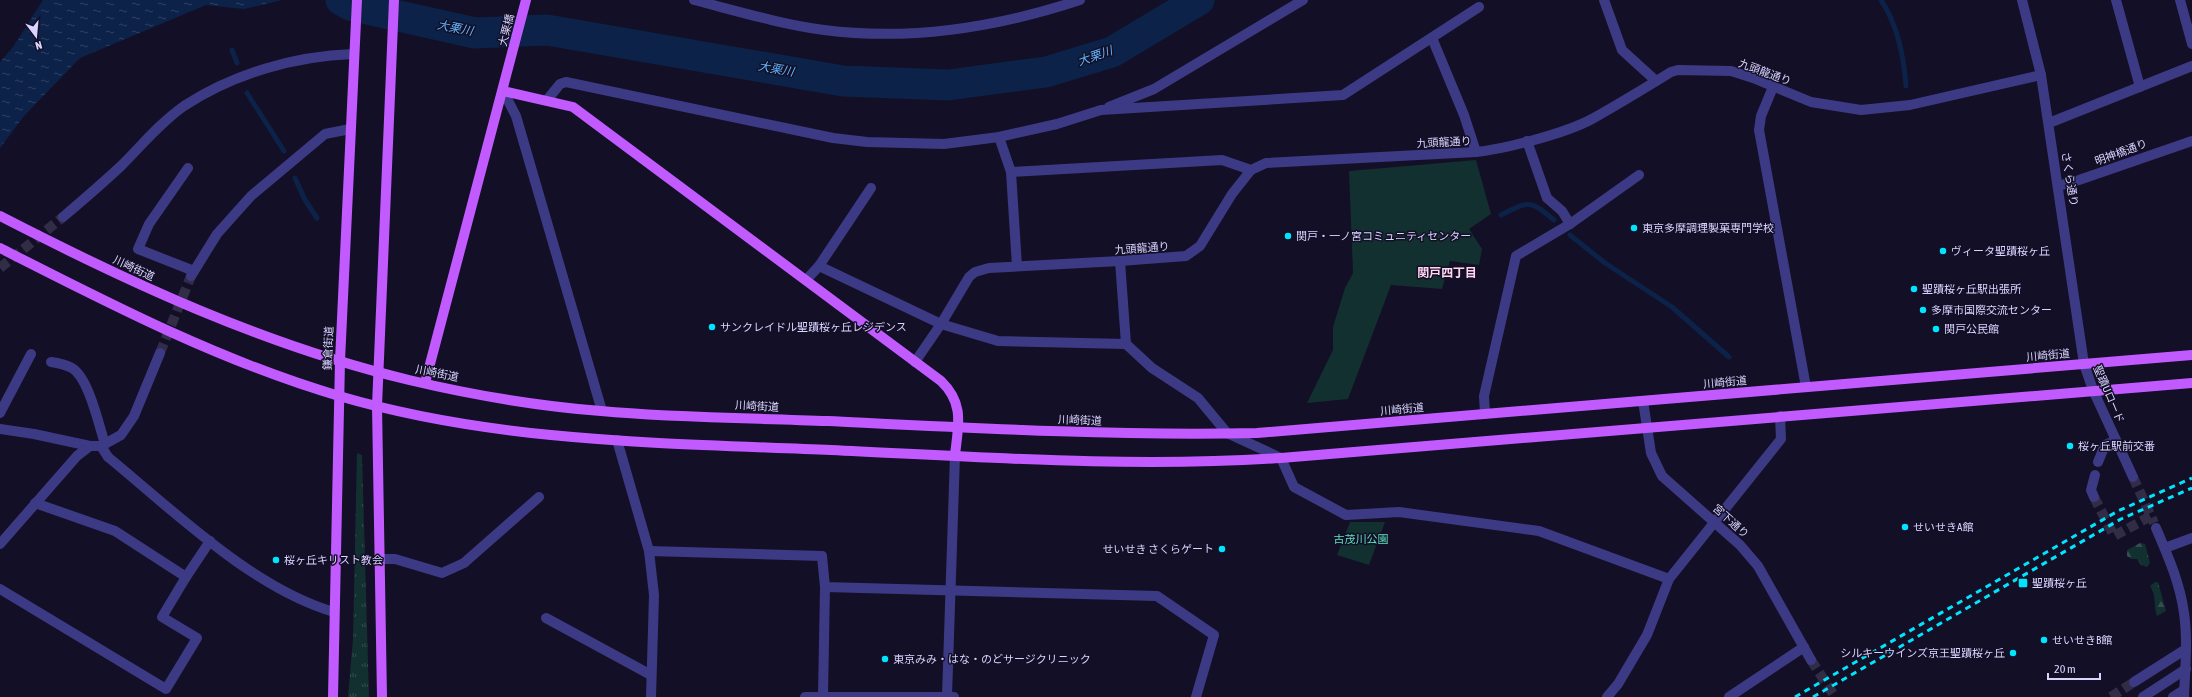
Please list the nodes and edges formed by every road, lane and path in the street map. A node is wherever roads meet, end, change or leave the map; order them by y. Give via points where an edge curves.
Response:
1 (357, 0) edge
2 (394, 0) edge
3 (526, 0) edge
4 (694, 0) edge
5 (1080, 0) edge
6 (1303, 0) edge
7 (1604, 0) edge
8 (2022, 0) edge
9 (2116, 0) edge
10 (2180, 0) edge
11 (1479, 7) dead end
12 (1432, 38) junction
13 (2192, 44) edge
14 (353, 52) junction
15 (2192, 66) edge
16 (2041, 75) junction
17 (1656, 81) junction
18 (1773, 87) junction
19 (2140, 87) junction
20 (503, 90) junction
21 (547, 100) junction
22 (1101, 110) junction
23 (2049, 123) junction
24 (350, 129) junction
25 (1000, 137) junction
26 (1527, 141) junction
27 (2192, 141) edge
28 (1476, 152) junction
29 (188, 168) dead end
30 (1251, 170) junction
31 (1011, 172) junction
32 (1639, 175) dead end
33 (2058, 186) junction
34 (870, 188) dead end
35 (0, 216) edge
36 (63, 217) tunnel mouth
37 (1570, 224) junction
38 (0, 248) edge
39 (1120, 261) junction
40 (819, 266) junction
41 (1017, 266) junction
42 (806, 280) junction
43 (941, 324) junction
44 (1126, 344) junction
45 (160, 353) tunnel mouth
46 (31, 354) dead end
47 (2192, 355) edge
48 (340, 361) junction
49 (51, 362) dead end
50 (915, 362) junction
51 (2084, 364) junction
52 (378, 372) junction
53 (2192, 382) edge
54 (425, 383) junction
55 (1806, 387) junction
56 (2093, 390) junction
57 (339, 396) junction
58 (1643, 401) junction
59 (377, 406) junction
60 (602, 411) junction
61 (0, 412) edge
62 (1485, 414) junction
63 (1780, 416) junction
64 (958, 428) junction
65 (1646, 428) junction
66 (0, 429) edge
67 (1227, 433) junction
68 (617, 440) junction
69 (2116, 440) junction
70 (103, 445) junction
71 (90, 446) junction
72 (955, 455) junction
73 (1281, 458) junction
74 (2098, 462) dead end
75 (2095, 475) dead end
76 (2133, 477) tunnel mouth
77 (539, 497) dead end
78 (2094, 497) tunnel mouth
79 (35, 503) junction
80 (1715, 521) junction
81 (2156, 528) tunnel mouth
82 (2192, 538) edge
83 (210, 541) junction
84 (0, 544) edge
85 (2165, 548) junction
86 (649, 551) junction
87 (380, 559) junction
88 (186, 576) junction
89 (1669, 579) junction
90 (825, 587) junction
91 (0, 590) edge
92 (950, 590) junction
93 (334, 612) junction
94 (546, 618) dead end
95 (1804, 647) junction
96 (2186, 648) junction
97 (1811, 660) tunnel mouth
98 (2186, 669) junction
99 (652, 675) junction
100 (2134, 682) tunnel mouth
101 (2184, 693) edge
102 (823, 696) junction
103 (950, 696) edge
104 (332, 697) edge
105 (382, 697) edge
106 (651, 697) edge
107 (805, 697) edge
108 (1196, 697) edge
109 (1607, 697) edge
110 (1729, 697) edge
111 (2143, 697) edge
112 (2173, 697) edge

1 - 14 main road, 鎌倉街道
2 - 52 main road
3 - 20 main road, 大栗橋
4 - 5 street via 791,24 871,34 979,25
6 - 22 street via 1154,89
7 - 17 street via 1622,50
8 - 16 street, さくら通り
9 - 19 street
10 - 13 street
11 - 12 street
12 - 22 street via 1343,95
12 - 28 street via 1464,115
14 - 24 main road, 鎌倉街道
14 - 36 street via 278,65 216,88 183,107
15 - 19 street
16 - 18 street, 九頭龍通り via 1910,105 1868,110 1825,106
16 - 23 street, さくら通り
17 - 18 street, 九頭龍通り via 1678,70 1722,70 1739,73
17 - 26 street, 九頭龍通り via 1590,120
18 - 55 street via 1761,116 1759,130
19 - 23 street
20 - 21 main road
20 - 54 main road, 大栗橋
20 - 60 street via 516,116
21 - 25 street via 560,84 566,82 840,139 944,144
21 - 42 main road via 573,107
22 - 25 street via 1057,124
23 - 33 street, さくら通り
24 - 29 street via 325,134 251,196 217,234 192,273 138,249 149,224
24 - 48 main road, 鎌倉街道
25 - 31 street
26 - 28 street, 九頭龍通り
26 - 37 street via 1547,198 1562,211
27 - 33 street, 明神橋通り
28 - 30 street, 九頭龍通り via 1266,163
30 - 31 street via 1222,160
30 - 39 street, 九頭龍通り via 1232,194 1200,246 1193,252 1179,257
31 - 41 street
32 - 37 street
33 - 51 street, さくら通り
34 - 40 street
35 - 48 main road, 川崎街道 via 129,280 284,343
37 - 62 street via 1516,256 1484,396
38 - 57 main road via 149,323 273,373
39 - 41 street, 九頭龍通り
39 - 44 street
40 - 42 street
40 - 43 street
41 - 43 street, 九頭龍通り via 988,268 975,272 966,282
42 - 50 main road
43 - 44 street via 998,341
43 - 50 street, 九頭龍通り
44 - 67 street via 1152,368 1198,398
45 - 70 street via 134,416 121,435
46 - 61 street
47 - 51 main road, 川崎街道
48 - 52 main road, 川崎街道
48 - 57 main road, 鎌倉街道
49 - 70 street via 72,368 78,374 90,398
50 - 64 main road via 952,392 958,405
51 - 55 main road, 川崎街道
51 - 56 street, 聖蹟Uロード
52 - 54 main road, 川崎街道
52 - 59 main road
53 - 56 main road
54 - 60 main road, 川崎街道 via 511,400
55 - 58 main road, 川崎街道
56 - 63 main road
56 - 69 street, 聖蹟Uロード
57 - 59 main road
57 - 93 main road, 鎌倉街道
58 - 62 main road, 川崎街道
58 - 65 street, 宮下通り
59 - 68 main road via 503,430
59 - 87 main road
60 - 64 main road, 川崎街道
62 - 67 main road, 川崎街道
63 - 65 main road
63 - 80 street via 1781,439
64 - 67 main road, 川崎街道 via 1141,434
64 - 72 main road
65 - 73 main road
65 - 80 street, 宮下通り via 1651,453 1662,476
66 - 71 street
67 - 73 street
68 - 72 main road
68 - 86 street
69 - 74 street via 2105,445
69 - 76 street, 聖蹟Uロード
70 - 71 street
70 - 83 street via 108,457
71 - 79 street via 77,456
72 - 73 main road via 1163,462
72 - 92 street
73 - 89 street via 1294,487 1346,515 1399,512 1539,531
75 - 78 street via 2091,490
77 - 87 street via 464,563 442,573 395,559
79 - 84 street
79 - 88 street via 115,531
80 - 89 street
80 - 95 street, 宮下通り via 1758,566
81 - 85 street
82 - 85 street
83 - 88 street
83 - 93 street via 250,570 305,603
85 - 96 street via 2179,587
86 - 90 street via 822,556
86 - 99 street via 654,595
87 - 105 main road
88 - 91 street via 162,617 197,638 166,689
89 - 109 street via 1647,635 1618,684
90 - 92 street
90 - 102 street
92 - 103 street
92 - 108 street via 1157,596 1214,635
93 - 104 main road, 鎌倉街道
94 - 99 street
95 - 97 street, 宮下通り
95 - 110 street
96 - 98 street
96 - 100 street
98 - 101 street
98 - 111 street
99 - 106 street
101 - 112 street
102 - 103 street
102 - 107 street

